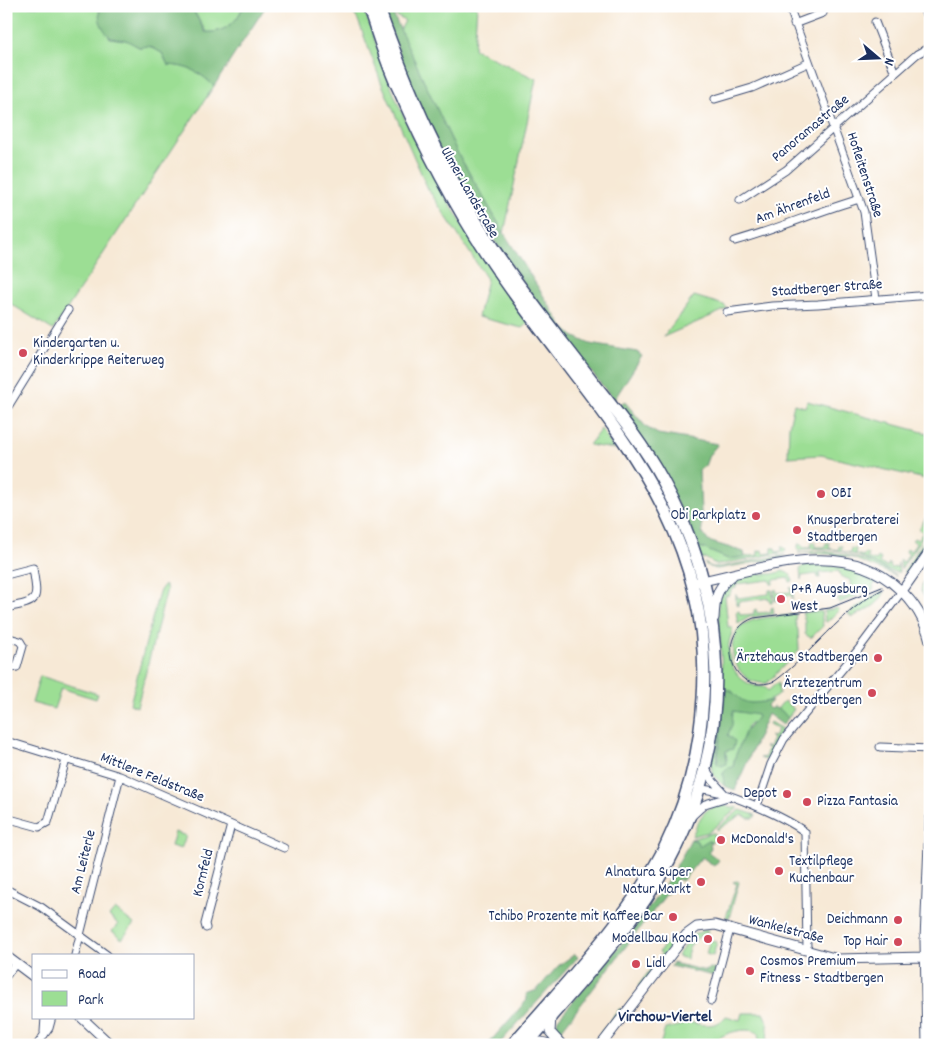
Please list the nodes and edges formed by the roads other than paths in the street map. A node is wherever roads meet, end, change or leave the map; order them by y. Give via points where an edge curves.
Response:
1 (368, 6) edge
2 (378, 6) edge
3 (789, 6) edge
4 (823, 13) dead end
5 (925, 13) dead end
6 (930, 19) edge
7 (876, 22) dead end
8 (794, 24) junction
9 (930, 47) edge
10 (808, 63) junction
11 (895, 73) junction
12 (715, 99) dead end
13 (834, 128) junction
14 (860, 199) junction
15 (740, 200) dead end
16 (736, 241) dead end
17 (930, 295) edge
18 (876, 299) junction
19 (68, 310) dead end
20 (727, 312) dead end
21 (6, 410) edge
22 (609, 411) junction
23 (930, 550) edge
24 (734, 574) junction
25 (6, 575) edge
26 (699, 582) junction
27 (902, 591) junction
28 (6, 608) edge
29 (714, 625) junction
30 (6, 637) edge
31 (930, 641) edge
32 (6, 669) edge
33 (6, 741) edge
34 (880, 747) dead end
35 (930, 750) edge
36 (66, 760) junction
37 (705, 767) junction
38 (120, 776) junction
39 (693, 790) junction
40 (728, 796) junction
41 (757, 806) junction
42 (6, 818) edge
43 (930, 818) edge
44 (688, 820) junction
45 (231, 826) junction
46 (284, 848) dead end
47 (929, 848) edge
48 (6, 889) edge
49 (206, 928) dead end
50 (730, 929) junction
51 (80, 936) junction
52 (807, 949) junction
53 (75, 954) edge
54 (105, 954) edge
55 (6, 956) edge
56 (925, 957) junction
57 (16, 963) junction
58 (6, 976) edge
59 (32, 977) edge
60 (711, 1001) dead end
61 (551, 1016) junction
62 (44, 1018) edge
63 (52, 1018) edge
64 (83, 1019) edge
65 (43, 1037) junction
66 (37, 1045) edge
67 (111, 1045) edge
68 (512, 1045) edge
69 (526, 1045) edge
70 (532, 1045) edge
71 (554, 1045) edge
72 (562, 1045) edge
73 (601, 1045) edge
74 (927, 1045) edge

1 - 22 main road, Ulmer Landstraße via 397,88 439,174 487,255 577,376
2 - 22 main road via 404,80 445,166 493,247
3 - 8 street, Hofleitenstraße
4 - 8 street
5 - 6 street
7 - 11 street
8 - 10 street, Hofleitenstraße
9 - 11 street, Panoramastraße
10 - 12 street via 752,88
10 - 13 street, Hofleitenstraße
11 - 13 street, Panoramastraße
13 - 14 street, Hofleitenstraße
13 - 15 street, Panoramastraße via 786,170
14 - 16 street, Am Ährenfeld
14 - 18 street, Hofleitenstraße via 870,244
17 - 18 street, Stadtberger Straße
18 - 20 street, Stadtberger Straße
19 - 21 street
22 - 26 main road via 654,489
23 - 27 street
24 - 26 street
24 - 27 street via 776,564 830,559 869,568
24 - 29 street via 714,599
25 - 28 street via 33,568 37,592 30,604
26 - 29 main road
26 - 39 main road via 704,689
27 - 31 street via 920,615
27 - 41 street via 784,739 771,764
29 - 37 main road via 716,698
30 - 32 street via 20,641 23,646 17,666
33 - 36 street, Mittlere Feldstraße
34 - 35 street
36 - 38 street, Mittlere Feldstraße
36 - 42 street via 48,822 39,827
37 - 39 main road
37 - 40 street
38 - 45 street, Mittlere Feldstraße
38 - 51 street, Am Leiterle
39 - 40 street
39 - 44 main road
39 - 68 main road via 663,850 634,897
40 - 41 street
40 - 44 street via 705,804
41 - 52 street via 805,832
43 - 47 street
44 - 61 main road via 663,872 643,901
45 - 46 street, Mittlere Feldstraße
45 - 49 street, Kornfeld
47 - 56 street
48 - 51 street via 40,907
50 - 52 street, Wankelstraße
50 - 60 street, Wankelstraße
50 - 73 street, Wankelstraße via 706,924 689,932
51 - 53 street, Am Leiterle
51 - 54 street
52 - 56 street, Wankelstraße via 848,960
55 - 57 street
56 - 74 street
57 - 58 street
57 - 59 street
61 - 69 main road
61 - 72 street via 550,1032
62 - 65 street
63 - 65 street
64 - 67 street
65 - 66 street
70 - 71 street via 541,1042

